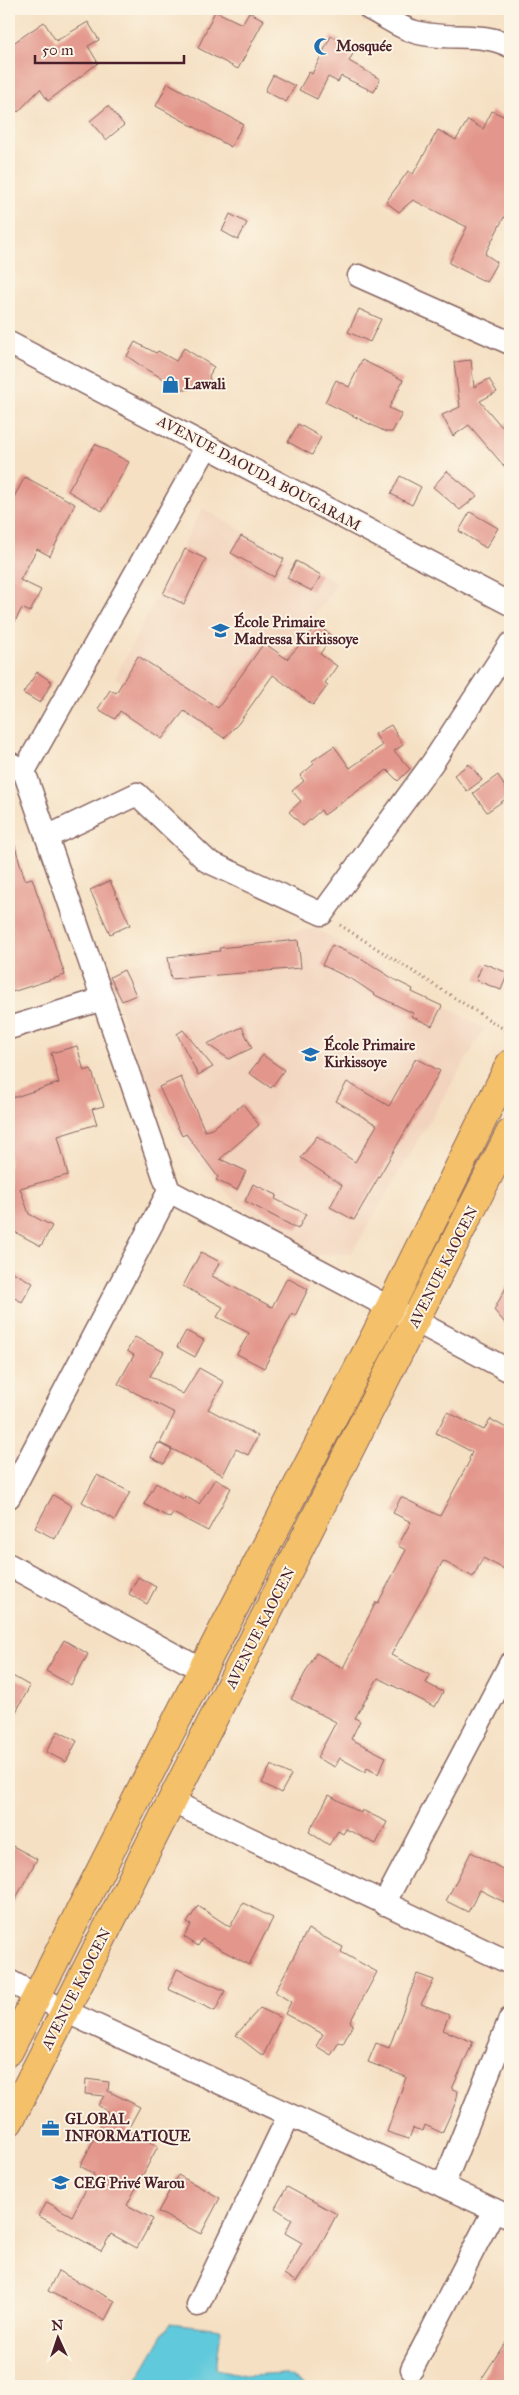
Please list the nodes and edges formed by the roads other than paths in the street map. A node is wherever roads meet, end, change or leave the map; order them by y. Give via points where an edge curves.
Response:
1 (370, 9) edge
2 (506, 38) edge
3 (359, 276) dead end
4 (9, 343) edge
5 (510, 344) edge
6 (207, 446) junction
7 (510, 604) edge
8 (510, 644) edge
9 (17, 767) edge
10 (47, 837) junction
11 (103, 999) junction
12 (9, 1028) edge
13 (510, 1064) edge
14 (510, 1133) edge
15 (169, 1191) junction
16 (390, 1307) junction
17 (416, 1322) junction
18 (510, 1371) edge
19 (9, 1497) edge
20 (9, 1565) edge
21 (510, 1664) edge
22 (202, 1670) junction
23 (171, 1801) junction
24 (384, 1904) junction
25 (510, 1963) edge
26 (9, 1981) edge
27 (37, 1997) junction
28 (64, 2011) junction
29 (510, 2019) edge
30 (9, 2051) edge
31 (289, 2115) junction
32 (9, 2122) edge
33 (444, 2186) junction
34 (502, 2213) edge
35 (198, 2305) dead end
36 (412, 2369) dead end

1 - 2 street via 414,32
3 - 5 street
4 - 6 street, AVENUE DAOUDA BOUGARAM
6 - 7 street, AVENUE DAOUDA BOUGARAM
6 - 9 street
8 - 10 street via 433,762 322,914 207,861 137,794
9 - 10 street
10 - 11 street
11 - 12 street
11 - 15 street
13 - 16 highway, AVENUE KAOCEN
14 - 17 highway, AVENUE KAOCEN
15 - 16 street
15 - 19 street
16 - 17 street
16 - 22 highway, AVENUE KAOCEN
17 - 18 street
17 - 23 highway, AVENUE KAOCEN
20 - 22 street
21 - 24 street
22 - 27 highway, AVENUE KAOCEN
23 - 24 street
23 - 28 highway, AVENUE KAOCEN
24 - 25 street
26 - 27 street
27 - 28 street
27 - 30 highway, AVENUE KAOCEN
28 - 31 street
28 - 32 highway, AVENUE KAOCEN
29 - 33 street
31 - 33 street
31 - 35 street
33 - 34 street
34 - 36 street

